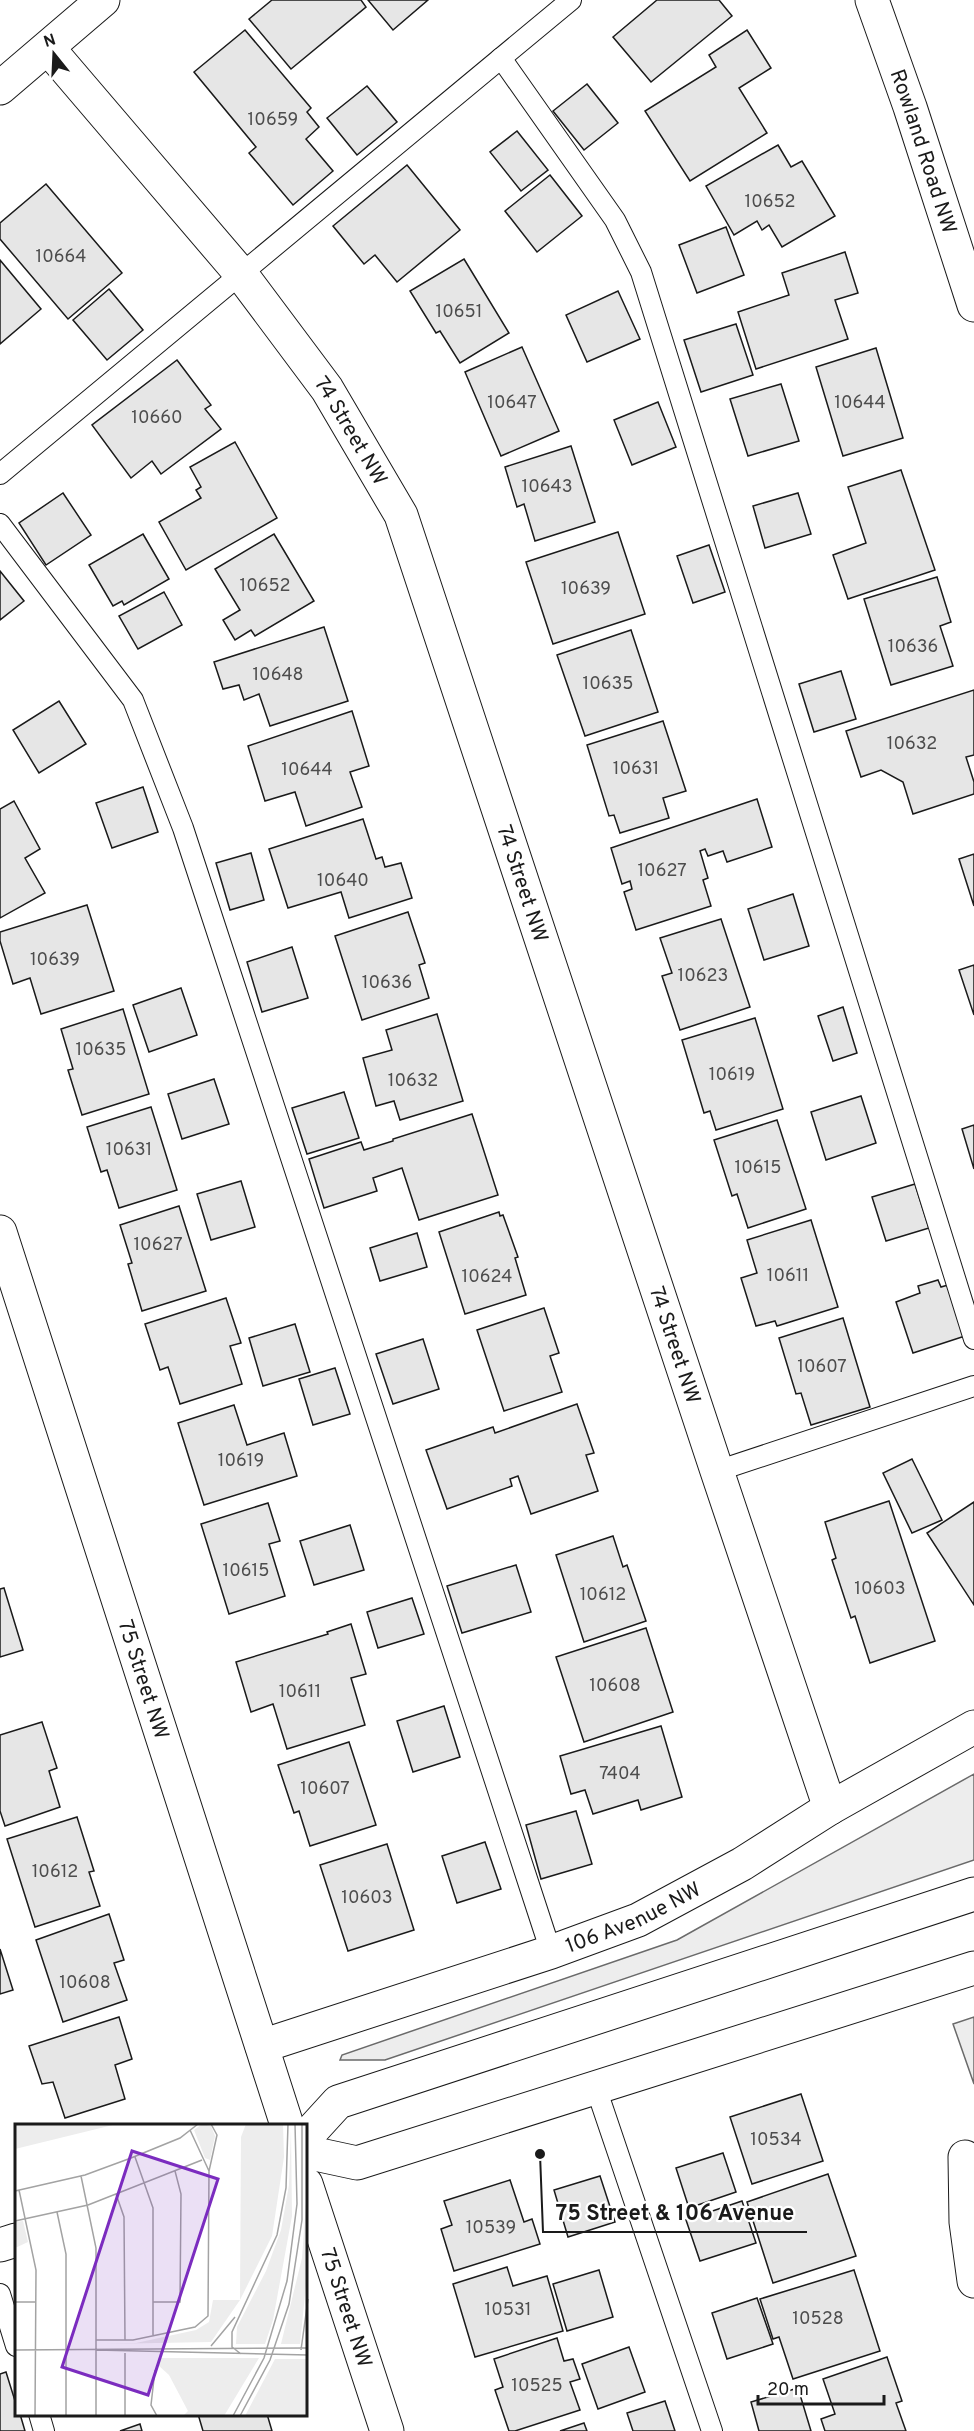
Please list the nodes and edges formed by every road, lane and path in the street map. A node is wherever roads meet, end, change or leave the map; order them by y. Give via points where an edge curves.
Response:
1 (103, 0) edge
2 (571, 0) edge
3 (872, 0) edge
4 (48, 48) junction
5 (501, 58) junction
6 (0, 88) edge
7 (241, 274) junction
8 (974, 304) edge
9 (0, 474) edge
10 (0, 524) edge
11 (0, 1232) edge
12 (974, 1339) edge
13 (974, 1386) edge
14 (717, 1472) junction
15 (974, 1727) edge
16 (831, 1808) junction
17 (974, 1894) edge
18 (551, 1952) junction
19 (974, 1968) edge
20 (262, 2046) junction
21 (596, 2088) junction
22 (287, 2124) edge
23 (308, 2135) edge
24 (308, 2152) edge
25 (965, 2157) dead end
26 (308, 2190) edge
27 (15, 2240) edge
28 (0, 2245) edge
29 (974, 2281) edge
30 (0, 2294) edge
31 (15, 2343) edge
32 (39, 2416) edge
33 (44, 2431) edge
34 (387, 2431) edge
35 (712, 2431) edge

1 - 4 street
2 - 5 lane
3 - 8 street, Rowland Road NW
4 - 6 street
4 - 7 street, 74 Street NW
5 - 7 lane
5 - 12 lane via 615,220 641,272
7 - 9 lane
7 - 14 street, 74 Street NW via 327,389 401,515
10 - 18 lane via 133,700 183,828
11 - 20 street, 75 Street NW
13 - 14 lane
14 - 16 street, 74 Street NW
15 - 16 street, 106 Avenue NW
16 - 18 street, 106 Avenue NW via 742,1864 638,1920
17 - 23 street via 338,2102
18 - 20 street, 106 Avenue NW
19 - 21 street
20 - 22 street, 75 Street NW
21 - 24 street via 357,2163
21 - 35 lane
25 - 29 street via 966,2222
26 - 34 street, 75 Street NW
27 - 28 street
30 - 31 lane
32 - 33 lane

